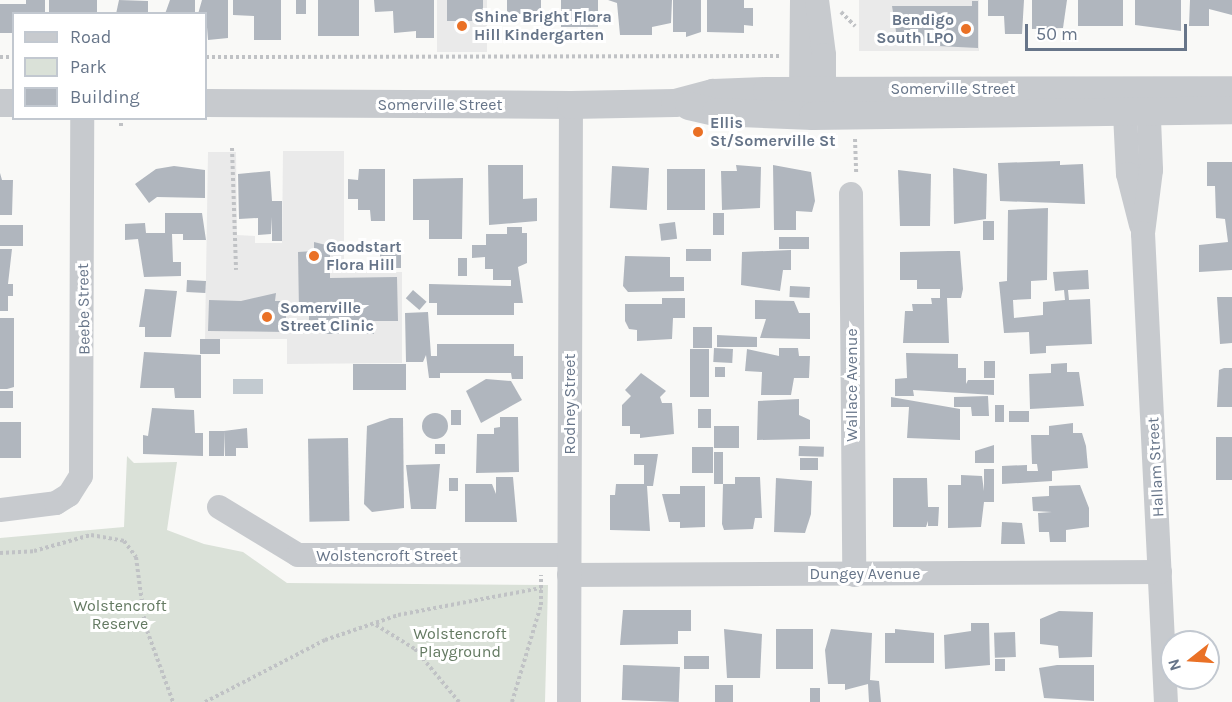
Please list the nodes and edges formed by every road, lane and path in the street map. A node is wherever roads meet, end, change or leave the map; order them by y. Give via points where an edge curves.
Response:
1 (802, 0) edge
2 (817, 0) edge
3 (782, 56) dead end
4 (207, 57) edge
5 (813, 90) junction
6 (1232, 90) edge
7 (1137, 102) junction
8 (207, 103) edge
9 (675, 103) junction
10 (571, 105) junction
11 (1232, 110) edge
12 (813, 116) junction
13 (82, 120) edge
14 (121, 120) edge
15 (121, 126) dead end
16 (855, 135) dead end
17 (232, 148) dead end
18 (851, 194) joint
19 (236, 270) dead end
20 (219, 507) dead end
21 (0, 510) edge
22 (0, 553) edge
23 (569, 565) junction
24 (541, 568) dead end
25 (1160, 572) junction
26 (854, 575) junction
27 (541, 588) junction
28 (375, 624) junction
29 (173, 702) edge
30 (205, 702) edge
31 (459, 702) edge
32 (513, 702) edge
33 (569, 702) edge
34 (1166, 702) edge

1 - 5 street
2 - 5 street via 823,23
3 - 4 path
5 - 7 street, Somerville Street
5 - 9 street, Somerville Street via 713,93
5 - 12 street
6 - 7 street, Somerville Street
7 - 11 street, Somerville Street
7 - 12 street, Somerville Street
7 - 25 street, Hallam Street via 1151,170 1143,233
8 - 10 street, Somerville Street
9 - 10 street, Somerville Street
9 - 12 street, Somerville Street via 717,112
10 - 23 street, Rodney Street
13 - 21 street, Beebe Street via 81,476 69,495 37,509
14 - 15 path
16 - 18 path via 858,194
17 - 19 path
18 - 26 street, Wallace Avenue
20 - 23 street, Wolstencroft Street via 298,555
22 - 29 path via 34,551 91,535 124,541 136,557 145,625
23 - 26 street, Dungey Avenue
23 - 33 street, Rodney Street
24 - 27 path
25 - 26 street, Dungey Avenue
25 - 34 street, Hallam Street
27 - 28 path via 484,596
27 - 32 path via 542,605
28 - 30 path via 325,640
28 - 31 path via 415,649

